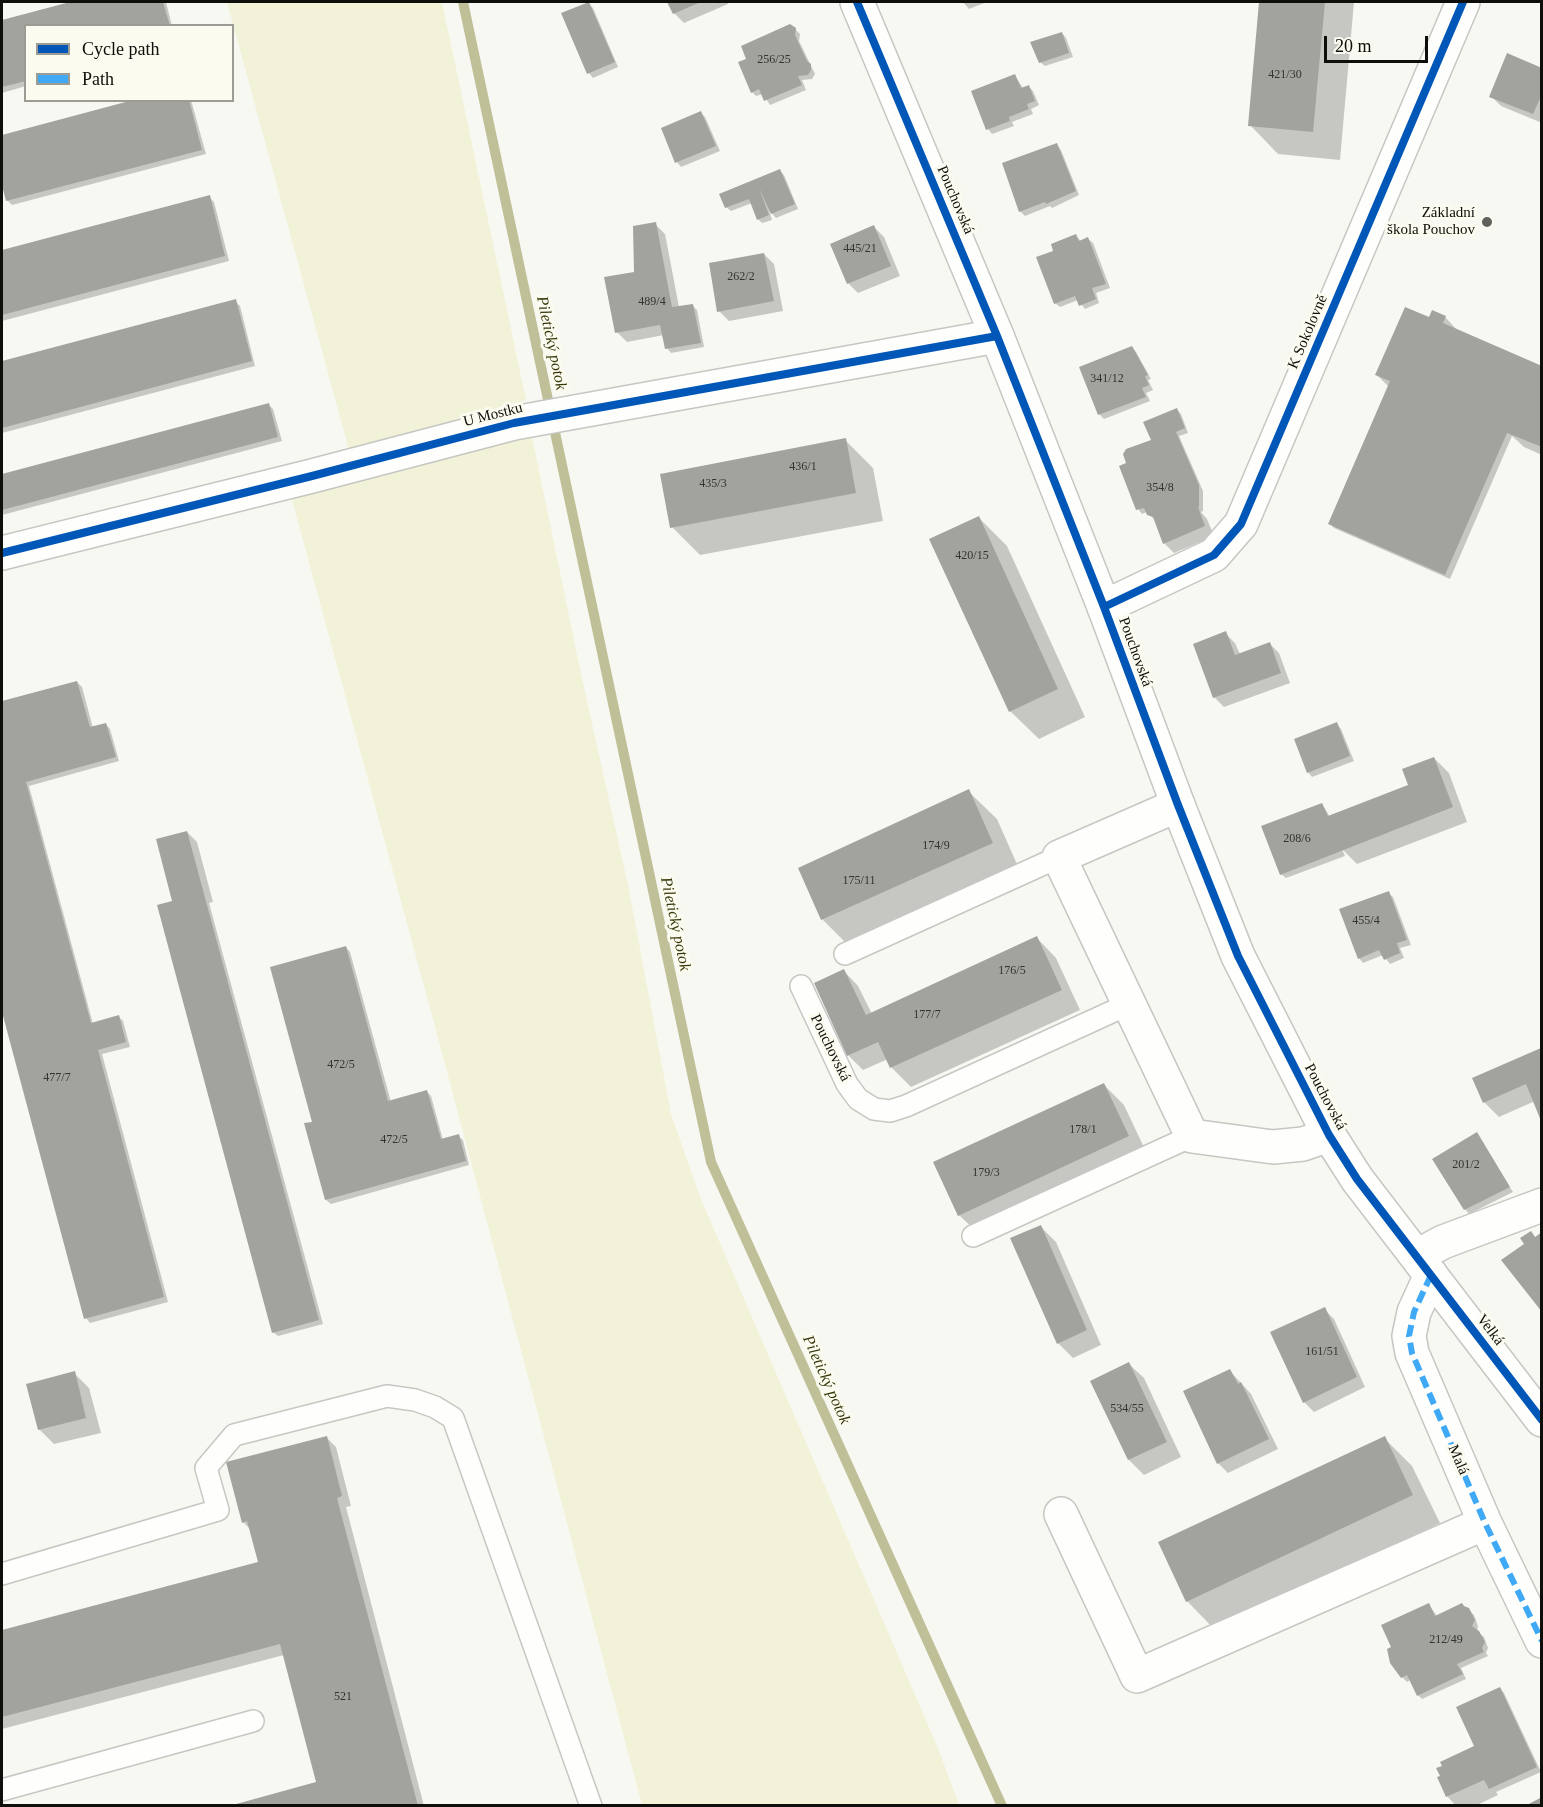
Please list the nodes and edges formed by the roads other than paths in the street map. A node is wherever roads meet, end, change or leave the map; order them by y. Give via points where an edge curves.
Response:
1 (857, 2) edge
2 (1463, 2) edge
3 (997, 336) junction
4 (2, 553) edge
5 (1104, 607) junction
6 (1178, 806) junction
7 (1059, 856) junction
8 (845, 954) dead end
9 (801, 986) dead end
10 (1129, 1004) junction
11 (1329, 1135) junction
12 (1192, 1136) junction
13 (1542, 1205) edge
14 (973, 1236) dead end
15 (1424, 1265) junction
16 (1542, 1420) edge
17 (1061, 1514) dead end
18 (1485, 1523) junction
19 (2, 1574) edge
20 (1542, 1641) edge
21 (253, 1721) dead end
22 (2, 1790) edge
23 (591, 1806) edge

1 - 3 street, Pouchovská
2 - 5 street, K Sokolovně via 1241,524 1214,555
3 - 4 street, U Mostku via 514,423
3 - 5 street, Pouchovská
5 - 6 street, Pouchovská
6 - 7 street
6 - 11 street, Pouchovská via 1238,956
7 - 8 lane
7 - 10 street
9 - 10 lane, Pouchovská via 847,1084 858,1099 874,1109 890,1111
10 - 12 street
11 - 12 street, Pouchovská via 1303,1144 1273,1147
11 - 15 street, Pouchovská via 1357,1179
12 - 14 lane
13 - 15 street via 1443,1242
15 - 16 street, Velká
15 - 18 street, Malá via 1409,1336 1412,1353
17 - 18 street via 1137,1676
18 - 20 street, Malá
19 - 23 lane via 218,1510 206,1468 234,1434 387,1396 435,1407 453,1418
21 - 22 lane

